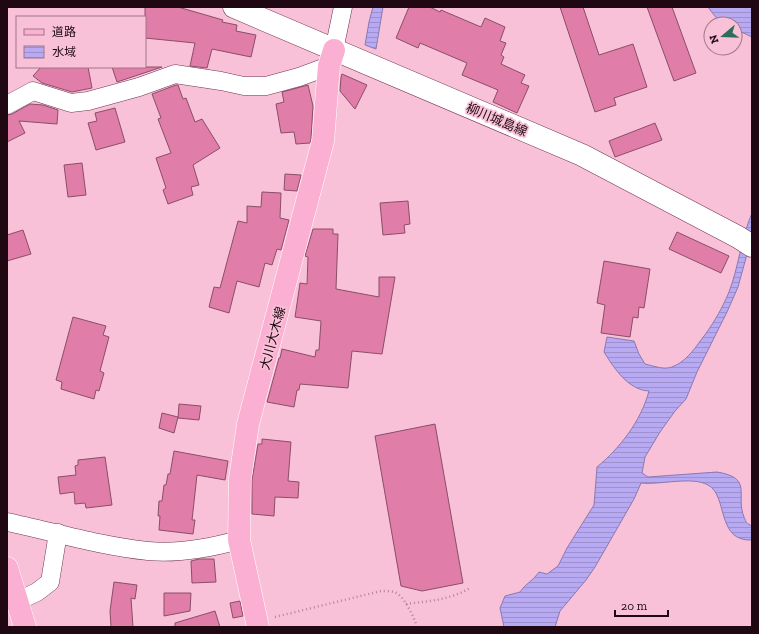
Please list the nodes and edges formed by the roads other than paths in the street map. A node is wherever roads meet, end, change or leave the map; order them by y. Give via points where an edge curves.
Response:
1 (234, 7) edge
2 (343, 7) edge
3 (332, 58) junction
4 (7, 105) edge
5 (752, 246) edge
6 (7, 522) edge
7 (58, 533) junction
8 (239, 540) junction
9 (7, 568) edge
10 (18, 601) junction
11 (257, 624) edge
12 (25, 627) edge

1 - 3 main road, 柳川城島線
2 - 3 street
3 - 4 street via 298,77 266,86 244,86 175,74 88,100 71,103 33,91
3 - 5 main road, 柳川城島線 via 582,155
3 - 8 main road, 大川大木線 via 323,141 248,424 240,479
6 - 7 street
7 - 8 street via 81,540 149,551 190,551
7 - 10 street via 50,582
8 - 11 main road, 大川大木線
9 - 10 main road
10 - 12 main road

